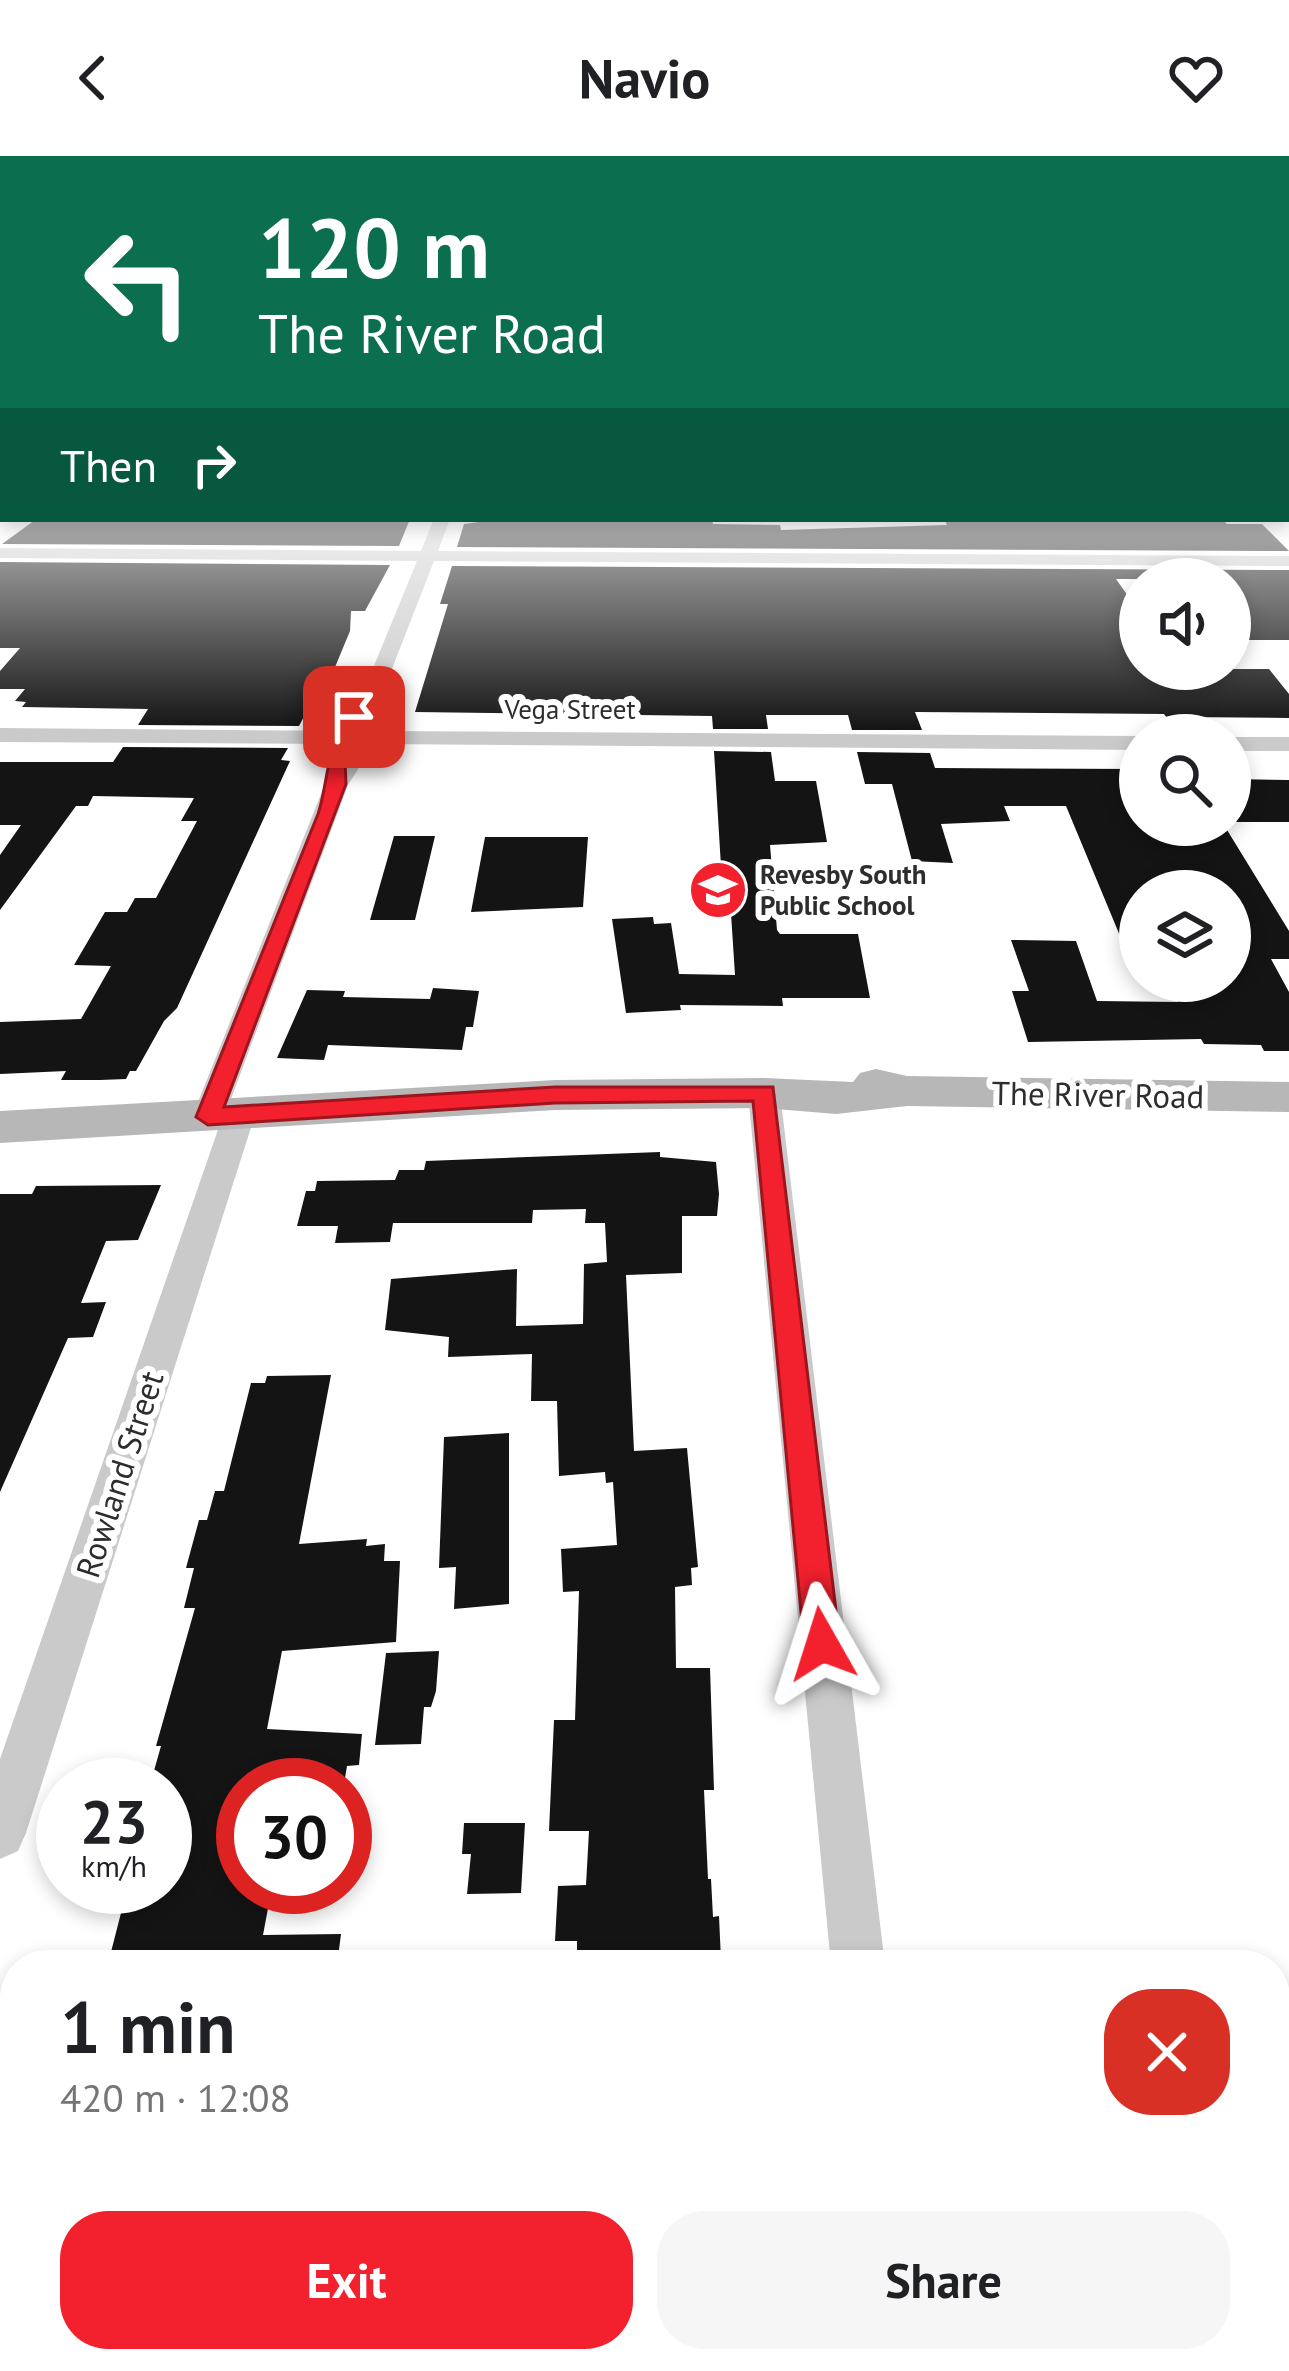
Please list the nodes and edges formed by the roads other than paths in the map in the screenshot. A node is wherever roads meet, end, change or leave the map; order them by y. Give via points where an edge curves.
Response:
1 (440, 523) edge
2 (0, 553) edge
3 (428, 556) junction
4 (1289, 561) edge
5 (0, 735) edge
6 (355, 737) junction
7 (1119, 743) edge
8 (1251, 744) edge
9 (1289, 744) edge
10 (764, 1093) junction
11 (1289, 1096) edge
12 (224, 1116) junction
13 (0, 1126) edge
14 (0, 1833) edge
15 (856, 1950) edge

1 - 3 street
2 - 3 street
3 - 4 street
3 - 6 street via 369,702 373,718
5 - 6 street, Vega Street
6 - 7 street, Vega Street
6 - 12 street, Rowland Street via 356,760 337,784
8 - 9 street
10 - 11 main road, The River Road
10 - 12 main road, The River Road via 555,1095
10 - 15 street
12 - 13 main road, The River Road
12 - 14 street, Rowland Street

